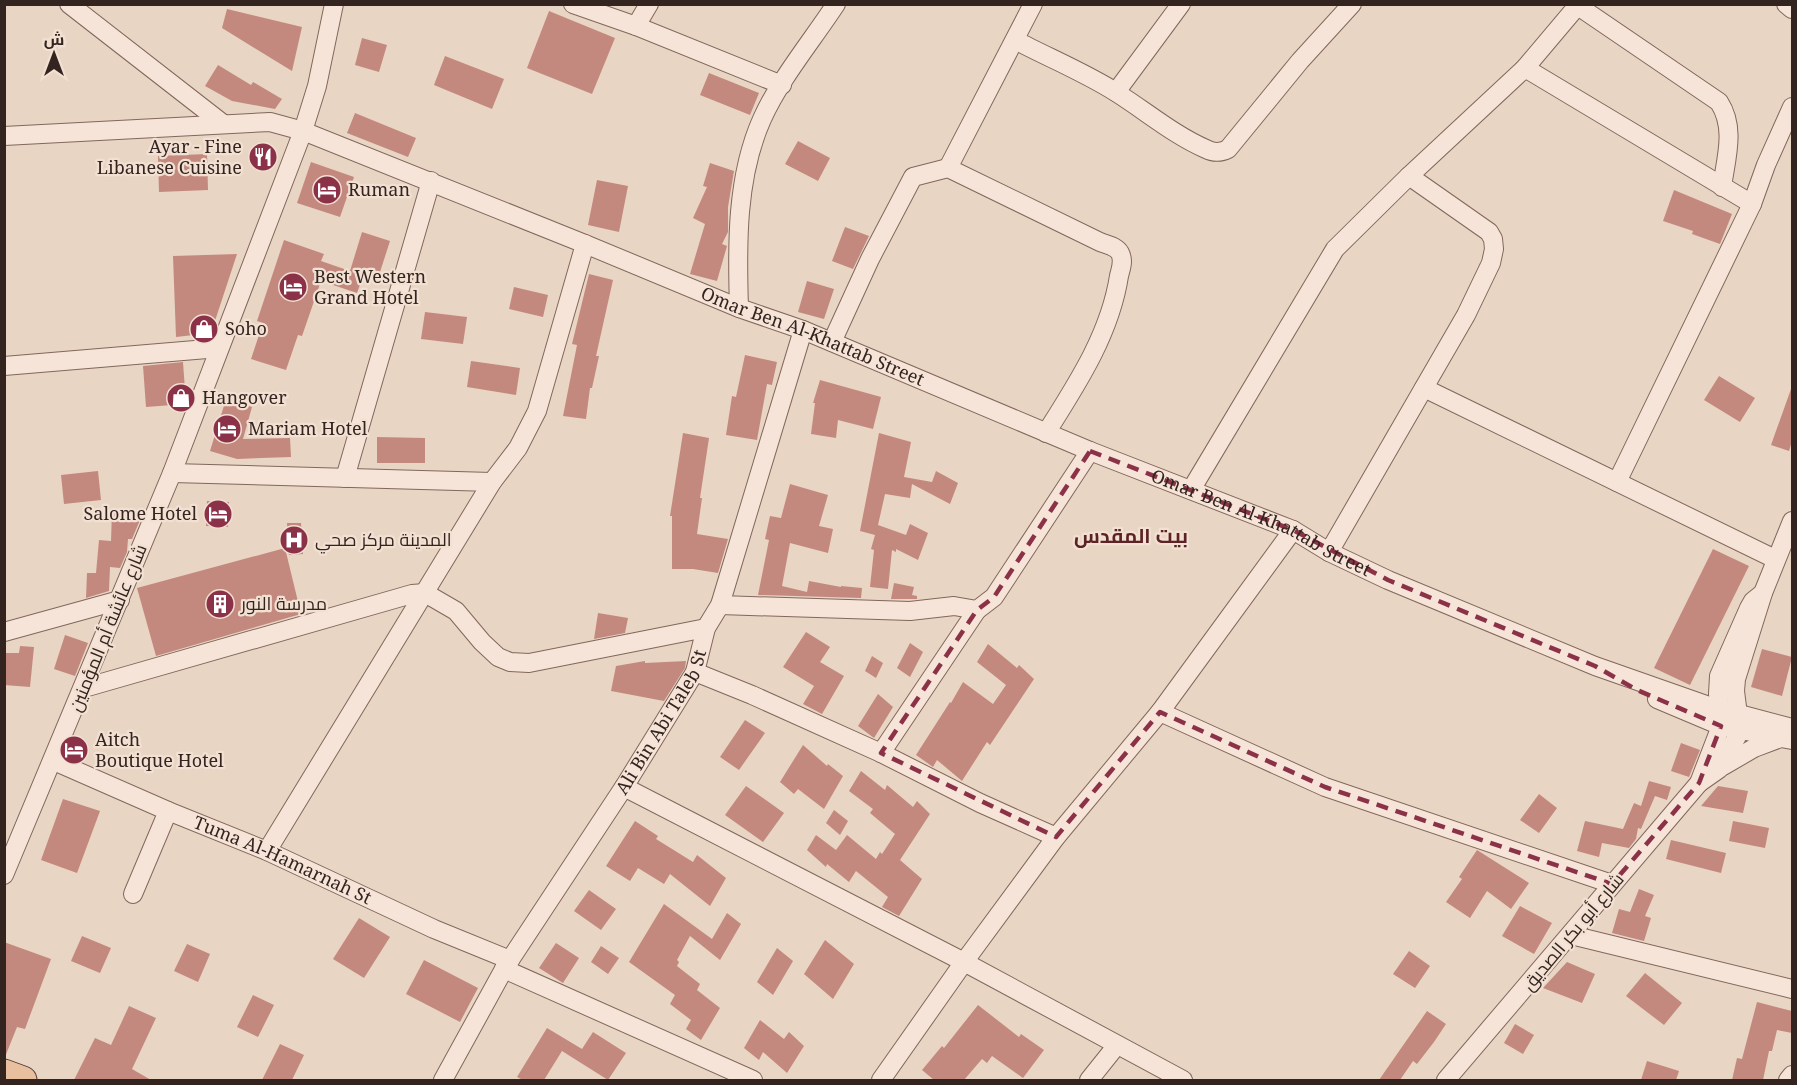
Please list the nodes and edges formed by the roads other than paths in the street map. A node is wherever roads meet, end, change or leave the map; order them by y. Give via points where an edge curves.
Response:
1 (69, 4) edge
2 (334, 4) edge
3 (573, 4) edge
4 (648, 4) edge
5 (836, 4) edge
6 (1033, 4) edge
7 (1181, 4) edge
8 (1352, 4) edge
9 (1786, 4) edge
10 (1579, 5) edge
11 (1792, 9) edge
12 (636, 26) junction
13 (1015, 40) junction
14 (1525, 68) junction
15 (782, 85) junction
16 (1116, 92) junction
17 (1792, 107) edge
18 (222, 123) junction
19 (303, 131) junction
20 (4, 136) edge
21 (948, 168) junction
22 (1409, 176) junction
23 (430, 181) junction
24 (1722, 187) junction
25 (1752, 204) junction
26 (585, 244) junction
27 (739, 308) junction
28 (803, 330) junction
29 (832, 342) junction
30 (219, 348) junction
31 (4, 366) edge
32 (1424, 388) junction
33 (1046, 433) junction
34 (1090, 451) junction
35 (172, 472) junction
36 (345, 478) junction
37 (492, 482) junction
38 (1617, 482) junction
39 (1191, 490) junction
40 (1792, 522) edge
41 (1293, 530) junction
42 (1329, 552) junction
43 (1775, 559) junction
44 (425, 593) junction
45 (1763, 593) junction
46 (120, 600) junction
47 (720, 605) junction
48 (977, 610) junction
49 (706, 628) junction
50 (4, 632) edge
51 (1595, 666) junction
52 (695, 672) junction
53 (1719, 676) junction
54 (84, 688) junction
55 (1690, 699) junction
56 (1160, 712) junction
57 (1720, 717) junction
58 (1740, 723) junction
59 (1788, 736) edge
60 (880, 753) junction
61 (54, 761) junction
62 (1719, 769) junction
63 (1699, 783) junction
64 (624, 787) junction
65 (168, 811) junction
66 (1056, 837) junction
67 (267, 851) junction
68 (4, 875) edge
69 (1612, 884) junction
70 (133, 894) dead end
71 (1571, 935) junction
72 (964, 962) junction
73 (507, 964) junction
74 (1792, 990) edge
75 (1117, 1045) junction
76 (4, 1073) edge
77 (1792, 1076) edge
78 (23, 1080) edge
79 (443, 1080) edge
80 (753, 1080) edge
81 (881, 1080) edge
82 (1089, 1080) edge
83 (1183, 1080) edge
84 (1446, 1080) edge
85 (1788, 1080) edge

1 - 18 street
2 - 19 street, شارع عائشة أم المؤمنين
3 - 12 street
4 - 12 street
5 - 15 street
6 - 13 street
7 - 16 street
8 - 16 street via 1222,152 1195,144
9 - 11 street
10 - 14 street
10 - 24 street via 1719,102 1730,131
12 - 15 street
13 - 16 street
13 - 21 street
14 - 22 street
14 - 24 street
15 - 27 street via 762,120 749,157 737,251
17 - 25 street
18 - 19 street, Omar Ben Al-Khattab Street via 270,122
18 - 20 street, Omar Ben Al-Khattab Street
19 - 23 street, Omar Ben Al-Khattab Street
19 - 30 street, شارع عائشة أم المؤمنين
21 - 29 street via 914,177
21 - 33 street via 1120,252 1116,296 1098,345
22 - 32 street via 1483,226 1493,239 1494,249 1466,315
22 - 39 street via 1335,249
23 - 26 street, Omar Ben Al-Khattab Street
23 - 36 street
24 - 25 street
25 - 38 street
26 - 27 street, Omar Ben Al-Khattab Street
26 - 37 street via 537,411 518,448
27 - 28 street, Omar Ben Al-Khattab Street
28 - 29 street, Omar Ben Al-Khattab Street
28 - 47 street, Ali Bin Abi Taleb St
29 - 33 street, Omar Ben Al-Khattab Street
30 - 31 street
30 - 35 street, شارع عائشة أم المؤمنين
32 - 38 street
32 - 42 street
33 - 34 street, Omar Ben Al-Khattab Street
34 - 39 street, Omar Ben Al-Khattab Street
34 - 48 street via 994,597
35 - 36 street
35 - 46 street, شارع عائشة أم المؤمنين
36 - 37 street
37 - 44 street
38 - 43 street
39 - 41 street, Omar Ben Al-Khattab Street
40 - 43 street
41 - 42 street, Omar Ben Al-Khattab Street
41 - 56 street
42 - 51 street, Omar Ben Al-Khattab Street
43 - 45 street
44 - 49 street via 456,611 482,642 510,662 529,663
44 - 54 street via 404,595
44 - 67 street
45 - 53 street via 1749,608
45 - 58 street via 1736,679
46 - 50 street
46 - 54 street, شارع عائشة أم المؤمنين
47 - 48 street via 910,611 954,606
47 - 49 street, Ali Bin Abi Taleb St
48 - 60 street
49 - 52 street, Ali Bin Abi Taleb St
51 - 55 street
51 - 57 street via 1637,690
52 - 60 street
52 - 64 street, Ali Bin Abi Taleb St
53 - 55 street
53 - 57 street
54 - 61 street, شارع عائشة أم المؤمنين
55 - 57 street
56 - 66 street
56 - 69 street via 1326,787
57 - 58 street
57 - 63 street, شارع أبو بكر الصديق
58 - 59 street
58 - 62 street, شارع أبو بكر الصديق
59 - 62 street via 1737,757
60 - 66 street
61 - 65 street, Tuma Al-Hamarnah St
61 - 68 street, شارع عائشة أم المؤمنين
62 - 63 street, شارع أبو بكر الصديق
63 - 69 street, شارع أبو بكر الصديق
64 - 72 street
64 - 73 street, Ali Bin Abi Taleb St
65 - 67 street, Tuma Al-Hamarnah St
65 - 70 street
66 - 72 street
67 - 73 street, Tuma Al-Hamarnah St
69 - 71 street, شارع أبو بكر الصديق
71 - 74 street
71 - 84 street, شارع أبو بكر الصديق
72 - 75 street
72 - 81 street
73 - 79 street, Ali Bin Abi Taleb St
73 - 80 street, Tuma Al-Hamarnah St
75 - 82 street
75 - 83 street
76 - 78 main road
77 - 85 street

